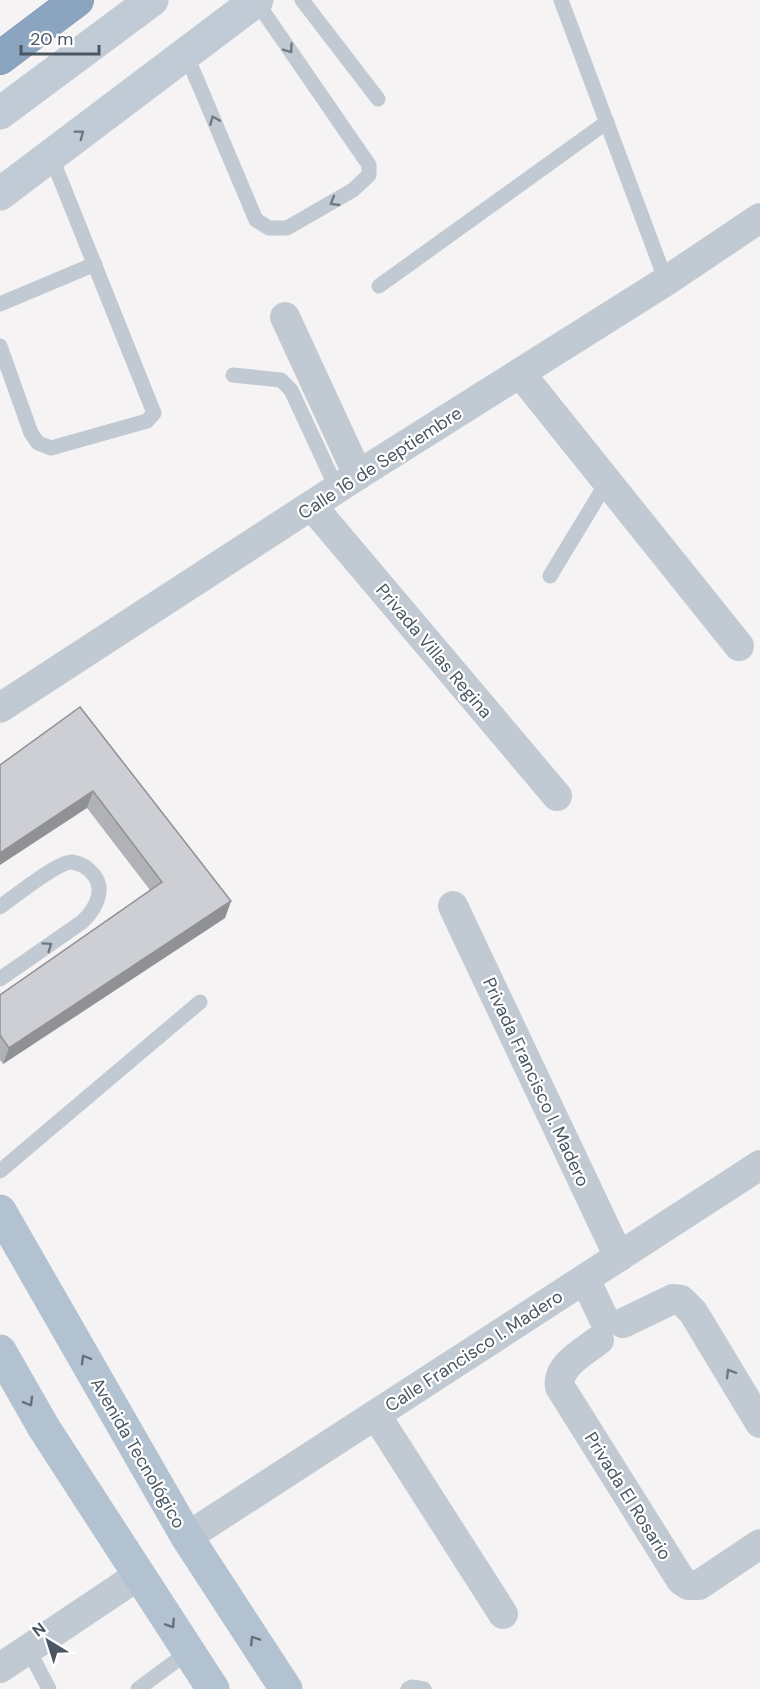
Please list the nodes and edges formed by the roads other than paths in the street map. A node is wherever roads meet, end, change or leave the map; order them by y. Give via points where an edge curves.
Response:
1 (77, 0) edge
2 (152, 0) edge
3 (302, 0) edge
4 (561, 0) edge
5 (257, 1) edge
6 (186, 54) junction
7 (0, 58) edge
8 (378, 99) dead end
9 (0, 114) edge
10 (608, 122) junction
11 (51, 156) junction
12 (0, 194) edge
13 (760, 218) edge
14 (95, 264) junction
15 (666, 281) junction
16 (379, 286) dead end
17 (0, 304) edge
18 (285, 317) dead end
19 (0, 346) edge
20 (520, 373) junction
21 (233, 375) dead end
22 (347, 482) junction
23 (607, 482) junction
24 (312, 506) junction
25 (550, 576) dead end
26 (739, 646) dead end
27 (0, 708) edge
28 (557, 796) dead end
29 (453, 906) dead end
30 (0, 907) edge
31 (0, 979) edge
32 (200, 1002) dead end
33 (760, 1165) edge
34 (0, 1171) edge
35 (0, 1211) edge
36 (619, 1257) junction
37 (585, 1279) junction
38 (608, 1327) junction
39 (0, 1351) edge
40 (376, 1415) junction
41 (760, 1423) edge
42 (187, 1538) junction
43 (760, 1544) edge
44 (139, 1575) junction
45 (503, 1614) dead end
46 (28, 1649) junction
47 (188, 1652) junction
48 (0, 1668) edge
49 (50, 1689) edge
50 (138, 1689) edge
51 (213, 1689) edge
52 (286, 1689) edge
53 (408, 1689) edge
54 (424, 1689) edge

1 - 7 highway
2 - 9 main road
3 - 8 lane
4 - 10 lane
5 - 6 main road
5 -> 6 lane via 369,165 369,175 353,190 287,228 270,228 256,220
11 -> 6 main road
10 - 15 lane
10 - 16 lane
11 - 12 main road
11 - 14 lane
13 - 15 street, Calle 16 de Septiembre
14 - 17 lane
14 - 19 lane via 151,400 154,413 147,421 51,448 38,443
15 - 20 street, Calle 16 de Septiembre
18 - 22 street
20 - 22 street, Calle 16 de Septiembre
20 - 23 street
21 - 22 lane via 281,380
22 - 24 street, Calle 16 de Septiembre
23 - 25 lane
23 - 26 street
24 - 27 street, Calle 16 de Septiembre
24 - 28 street, Privada Villas Regina
29 - 36 street, Privada Francisco I. Madero
31 -> 30 lane via 87,917 99,898 100,884 84,866 71,862 57,867
32 - 34 lane
33 - 36 street, Calle Francisco I. Madero
42 -> 35 main road, Avenida Tecnológico
36 - 37 street, Calle Francisco I. Madero
37 - 38 street
37 - 40 street, Calle Francisco I. Madero
41 -> 38 street, Privada El Rosario via 693,1312 681,1300 673,1299
38 - 43 street, Privada El Rosario via 564,1368 560,1387 676,1574 688,1585 699,1585
39 -> 44 main road via 44,1428
40 - 42 street, Calle Francisco I. Madero
40 - 45 street
52 -> 42 main road, Avenida Tecnológico
44 - 46 street
44 -> 47 main road
46 - 48 street
46 - 49 lane
47 - 50 lane
47 - 51 main road
53 - 54 lane

